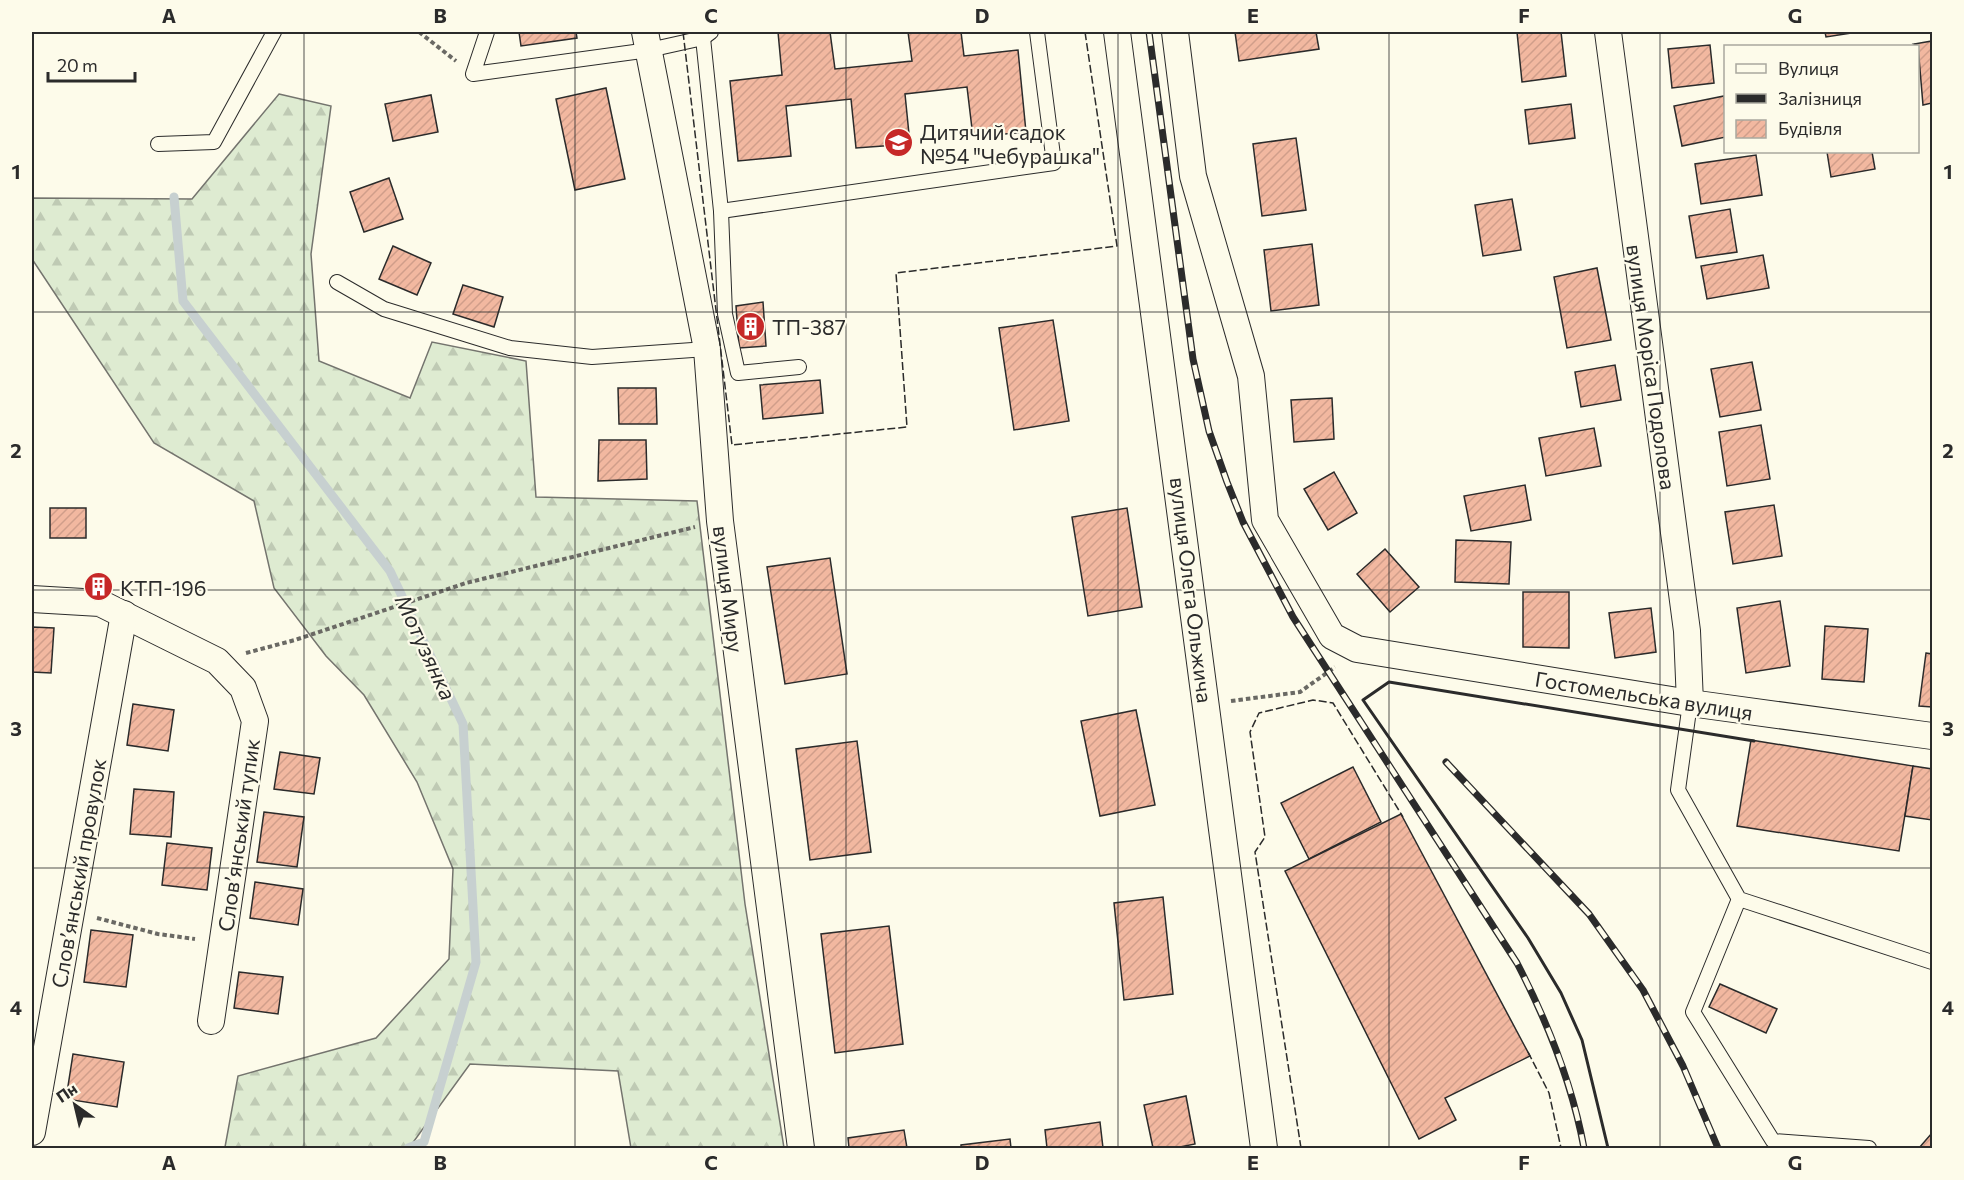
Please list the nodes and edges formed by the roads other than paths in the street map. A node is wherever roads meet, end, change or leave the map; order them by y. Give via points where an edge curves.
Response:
1 (274, 32) edge
2 (487, 32) edge
3 (1037, 32) edge
4 (1117, 32) edge
5 (1175, 32) edge
6 (1608, 32) edge
7 (707, 35) edge
8 (647, 41) edge
9 (158, 144) dead end
10 (721, 211) junction
11 (337, 282) dead end
12 (707, 350) junction
13 (799, 367) dead end
14 (32, 599) edge
15 (124, 614) junction
16 (1690, 703) junction
17 (1932, 736) edge
18 (1739, 899) junction
19 (1932, 962) edge
20 (212, 1021) dead end
21 (32, 1132) edge
22 (801, 1149) edge
23 (1264, 1149) edge
24 (1869, 1149) edge

1 - 9 lane via 214,142
2 - 8 lane via 473,74
3 - 10 lane via 1054,164
4 - 23 street, вулиця Олега Ольжича
5 - 16 street, Гостомельська вулиця via 1193,176 1251,376 1265,520 1332,636 1357,650
6 - 16 street, вулиця Моріса Подолова via 1687,631
7 - 8 lane
7 - 10 lane
8 - 12 street, вулиця Миру
10 - 13 lane via 725,314 738,373
11 - 12 lane via 384,309 510,348 592,357
12 - 22 street, вулиця Миру via 720,521
14 - 15 street via 100,603
15 - 20 street, Словʼянський тупик via 217,661 243,688 255,721
15 - 21 street, Словʼянський провулок
16 - 17 street, Гостомельська вулиця
16 - 18 lane via 1678,790
18 - 19 lane
18 - 24 lane via 1694,1012 1773,1141

